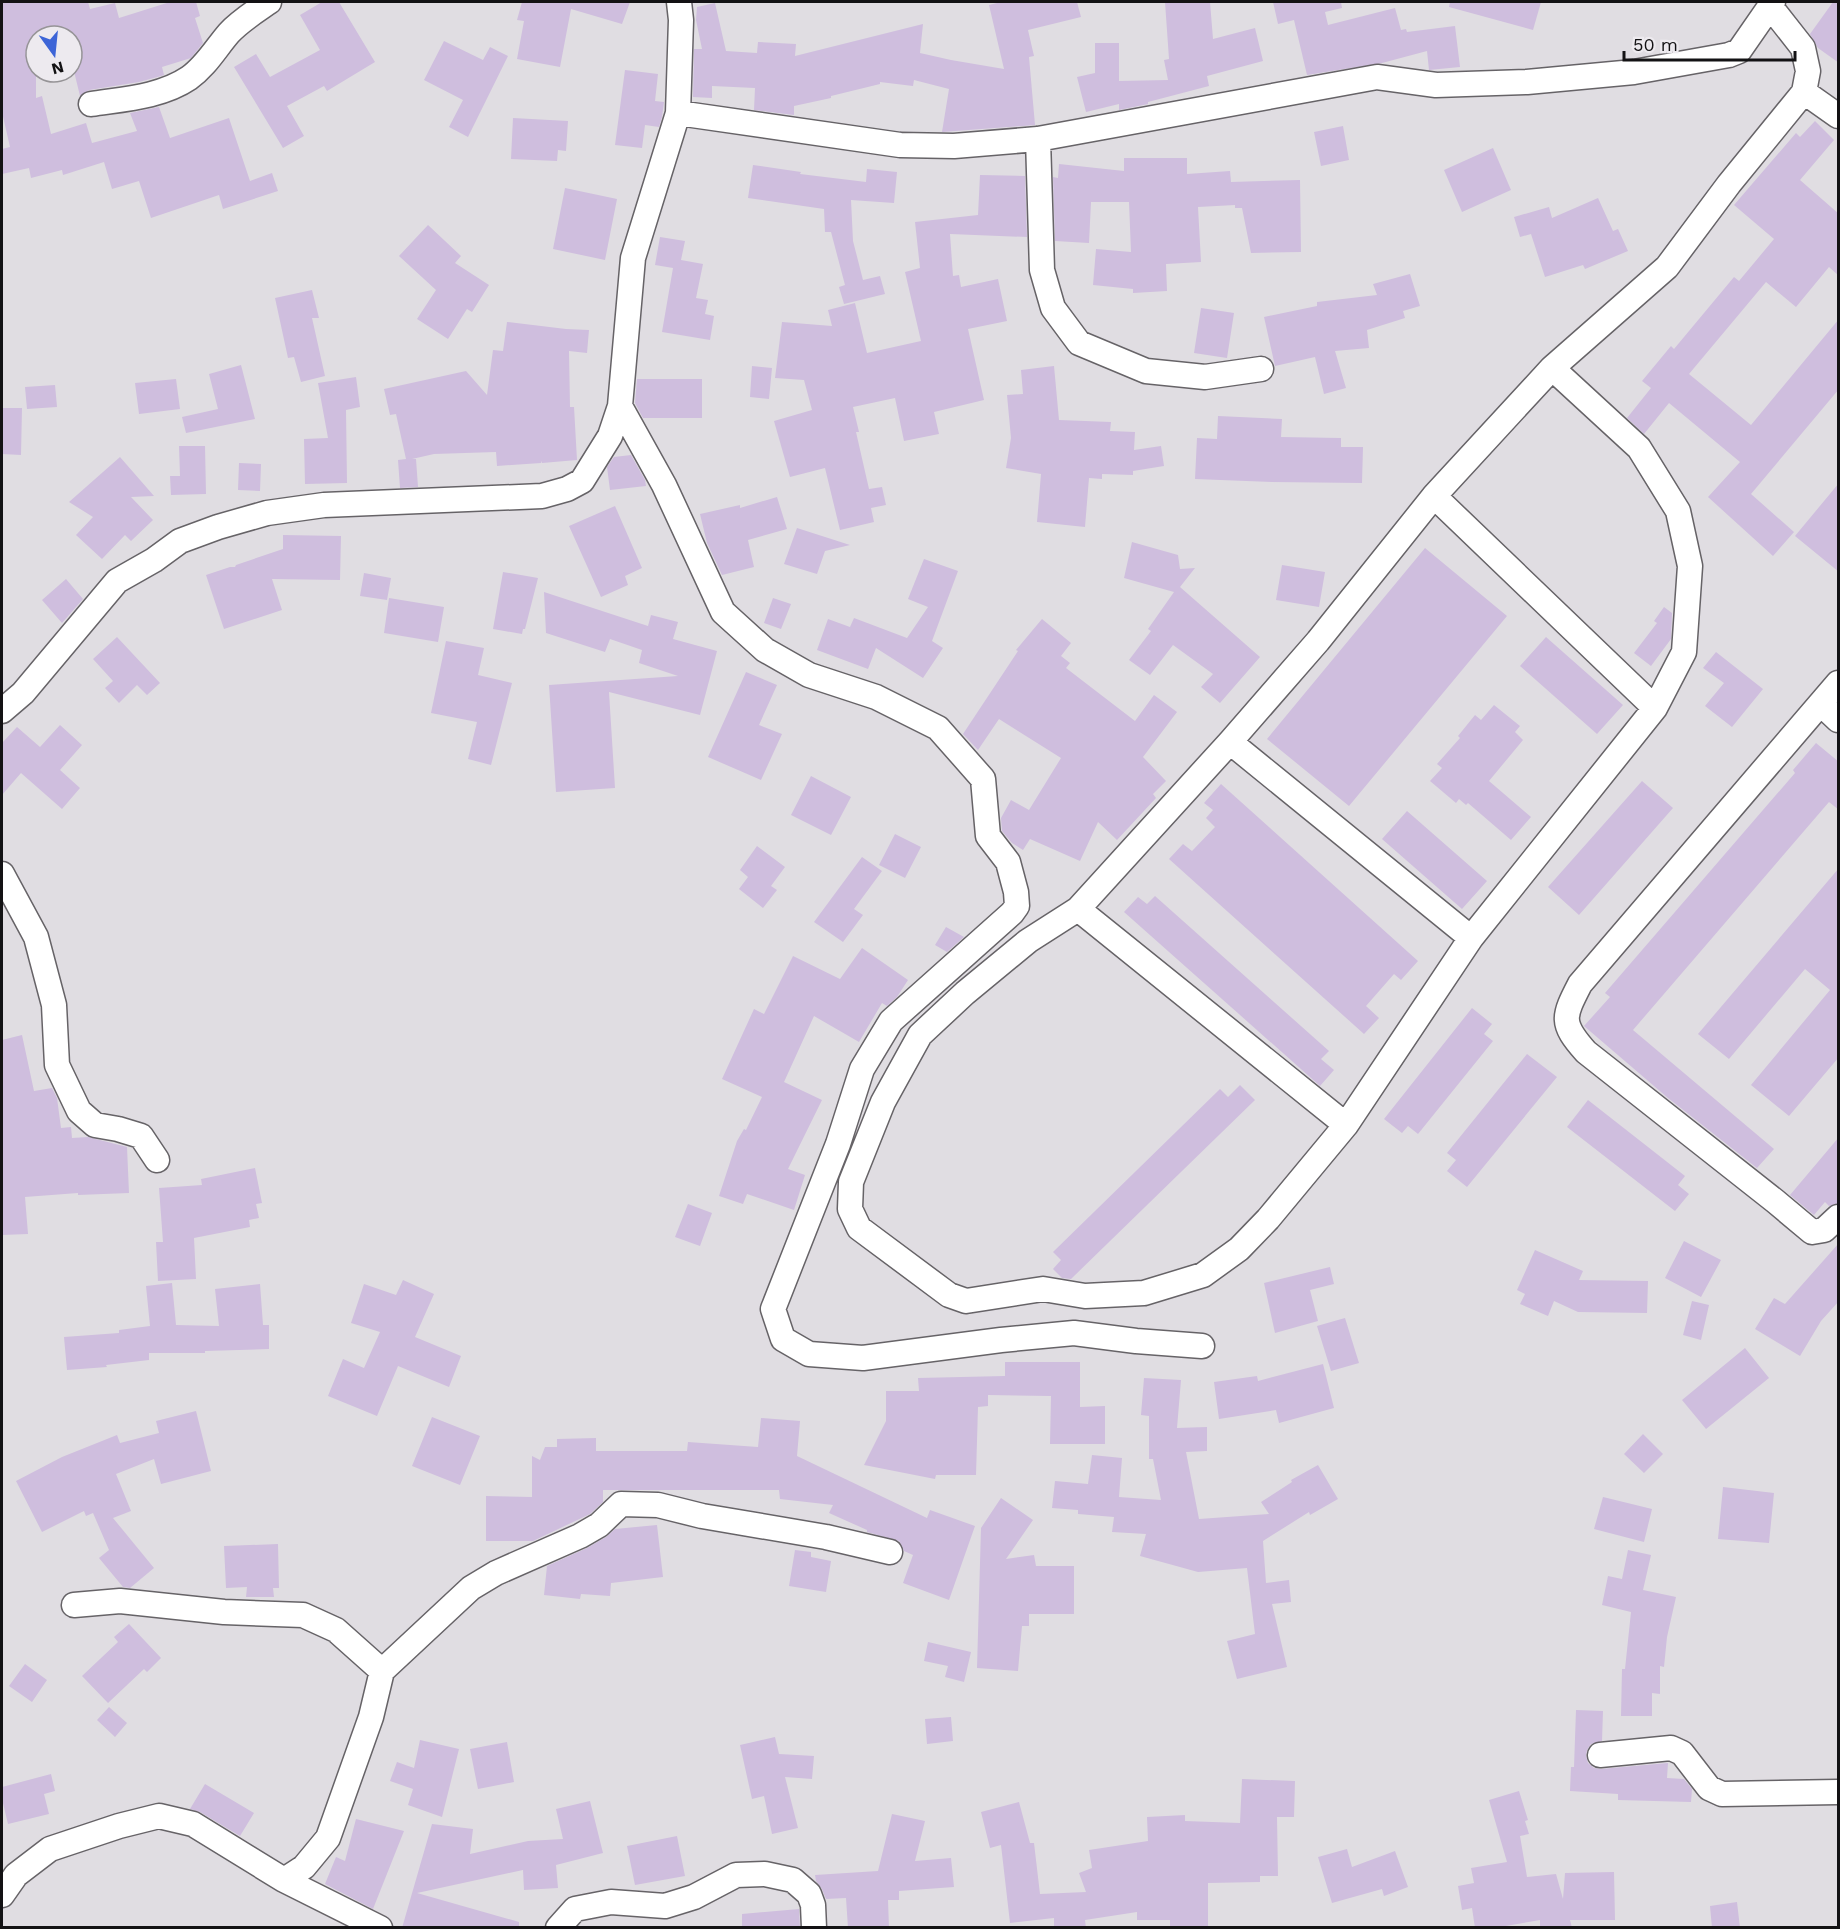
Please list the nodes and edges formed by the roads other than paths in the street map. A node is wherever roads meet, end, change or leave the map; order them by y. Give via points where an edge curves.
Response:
1 (269, 2) edge
2 (679, 2) edge
3 (1772, 4) edge
4 (1804, 92) junction
5 (91, 104) dead end
6 (678, 113) junction
7 (1839, 116) edge
8 (1038, 139) junction
9 (1552, 368) junction
10 (1261, 369) dead end
11 (620, 406) junction
12 (1434, 496) junction
13 (1839, 683) edge
14 (1821, 704) junction
15 (1654, 708) junction
16 (2, 711) edge
17 (1839, 720) edge
18 (1230, 742) junction
19 (2, 874) edge
20 (1078, 909) junction
21 (1471, 938) junction
22 (1346, 1125) junction
23 (157, 1160) dead end
24 (1839, 1217) edge
25 (1202, 1346) dead end
26 (890, 1552) dead end
27 (74, 1605) dead end
28 (382, 1671) junction
29 (1600, 1755) dead end
30 (1839, 1792) edge
31 (284, 1880) junction
32 (2, 1895) edge
33 (380, 1928) edge
34 (558, 1928) edge
35 (814, 1928) edge

1 - 5 street via 230,32 190,77 171,88
2 - 6 street
3 - 4 street via 1803,48 1808,71
3 - 8 street via 1739,51 1729,55 1634,72 1527,82 1436,85 1377,76
4 - 7 street
4 - 9 street via 1667,267
6 - 8 street via 900,145 954,146
6 - 11 street via 633,258
8 - 10 street via 1042,270 1053,308 1078,343 1146,371 1204,377
9 - 12 street
9 - 15 street via 1639,448 1678,511 1690,566 1684,652
11 - 16 street via 610,436 592,466 582,480 567,489 542,496 324,504 267,513 180,541 117,581 22,693
11 - 25 street via 664,485 723,612 765,650 809,675 876,697 938,728 983,778 988,836 1008,862 1016,892 1017,906 1012,913 891,1021 862,1069 838,1144 773,1309 783,1339 809,1354 863,1358 1074,1334
12 - 15 street
12 - 18 street via 1318,641
13 - 14 street
14 - 17 street
14 - 24 street via 1580,984 1566,1012 1570,1034 1586,1052 1801,1224 1812,1232 1824,1230
15 - 21 street
18 - 20 street
18 - 21 street
19 - 23 street via 36,937 54,1005 57,1065 79,1111 95,1125 141,1136
20 - 22 street
20 - 22 street via 1028,941 920,1035 898,1071 851,1182 850,1209 859,1228 949,1295 966,1301 1043,1289 1085,1296 1144,1293 1203,1275 1239,1249
21 - 22 street
26 - 28 street via 658,1505 621,1504 599,1525 580,1536 471,1588
27 - 28 street via 120,1601 224,1612 303,1615 336,1630
28 - 31 street via 371,1717 328,1838 304,1867
29 - 30 street via 1671,1748 1682,1753 1709,1788 1722,1794
31 - 32 street via 193,1824 159,1816 50,1849 16,1875
31 - 33 street
34 - 35 street via 575,1909 611,1902 665,1906 694,1897 736,1875 765,1874 793,1880 809,1894

